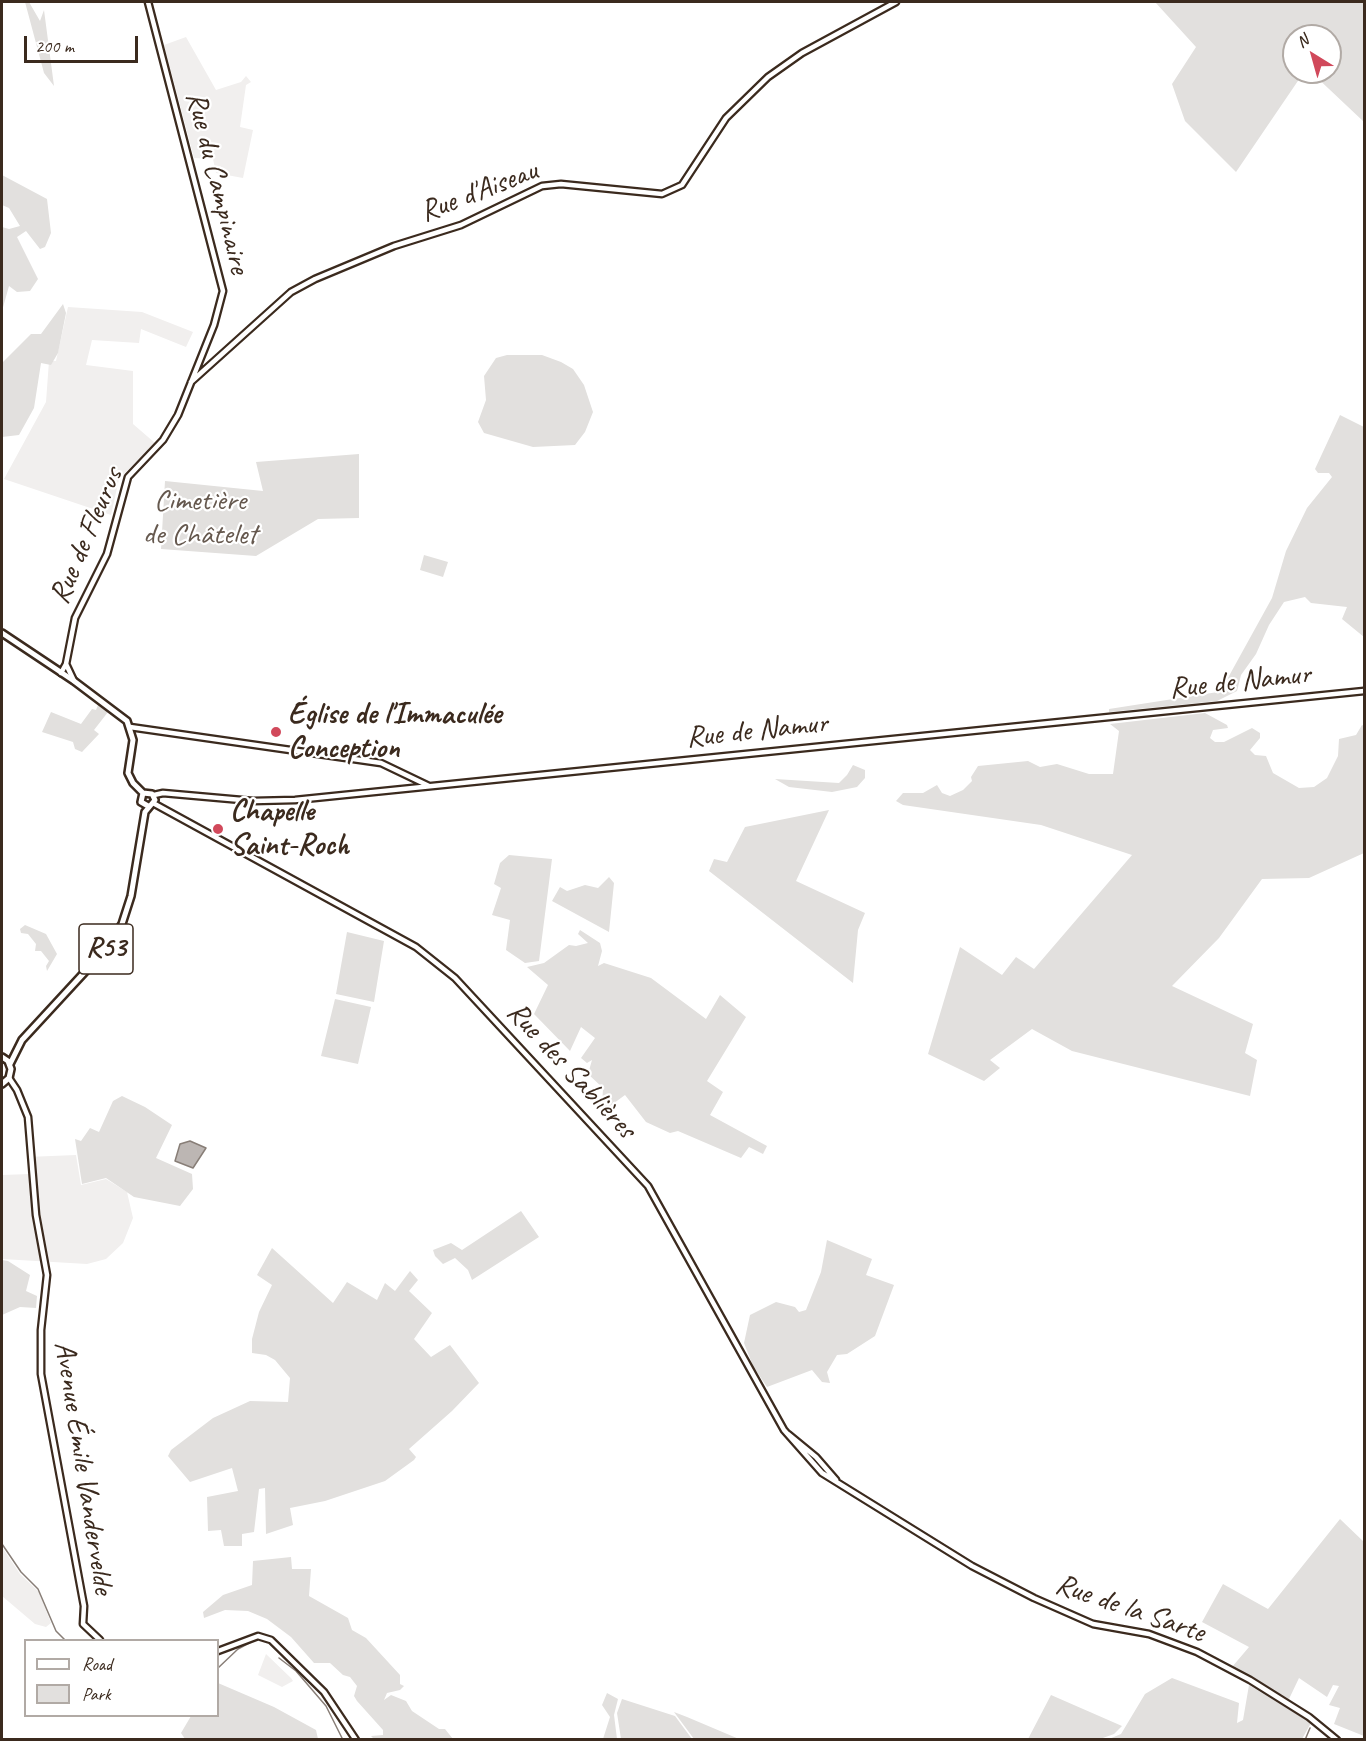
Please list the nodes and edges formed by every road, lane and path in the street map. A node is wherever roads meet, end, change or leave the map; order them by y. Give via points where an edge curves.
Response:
1 (148, 2) edge
2 (896, 2) edge
3 (214, 325) joint
4 (191, 382) junction
5 (2, 633) edge
6 (66, 664) junction
7 (61, 673) junction
8 (74, 681) junction
9 (1365, 691) edge
10 (130, 727) junction
11 (429, 786) junction
12 (143, 793) junction
13 (154, 795) junction
14 (151, 805) junction
15 (2, 1057) edge
16 (10, 1064) junction
17 (9, 1078) junction
18 (2, 1084) edge
19 (784, 1430) joint
20 (98, 1639) edge
21 (219, 1651) edge
22 (356, 1740) edge
23 (1337, 1740) edge

1 - 3 main road, Rue du Campinaire via 220,274 223,291
2 - 4 main road, Rue d'Aiseau via 802,53 768,77 726,118 682,185 662,194 561,184 542,186 461,225 394,246 299,288
3 - 4 main road, Rue de Fleurus
4 - 6 main road, Rue de Fleurus via 163,440 128,477 106,554 75,618
5 - 7 main road
6 - 7 main road, Rue de Fleurus
6 - 8 main road
7 - 8 main road
8 - 10 main road via 121,715
9 - 11 main road, Rue de Namur
10 - 11 main road via 377,762
10 - 12 main road via 133,740 128,772
11 - 13 main road, Rue de Namur via 278,802
12 - 13 main road
12 - 14 main road via 141,801
13 - 14 main road, R53
14 - 16 main road, R53 via 143,819 130,904 119,929 106,949 22,1040
14 - 19 main road, Rue des Sablières via 416,947 455,978 648,1186
15 - 16 main road
16 - 17 main road, R53
17 - 18 main road
17 - 20 main road, Avenue Émile Vandervelde via 20,1096 30,1131 36,1215 47,1275 40,1330 41,1374 84,1606 83,1620
19 - 23 main road, Rue de la Sarte via 843,1487 972,1566 1093,1624 1149,1634 1197,1652 1309,1717
21 - 22 main road via 258,1636 271,1640 324,1692

